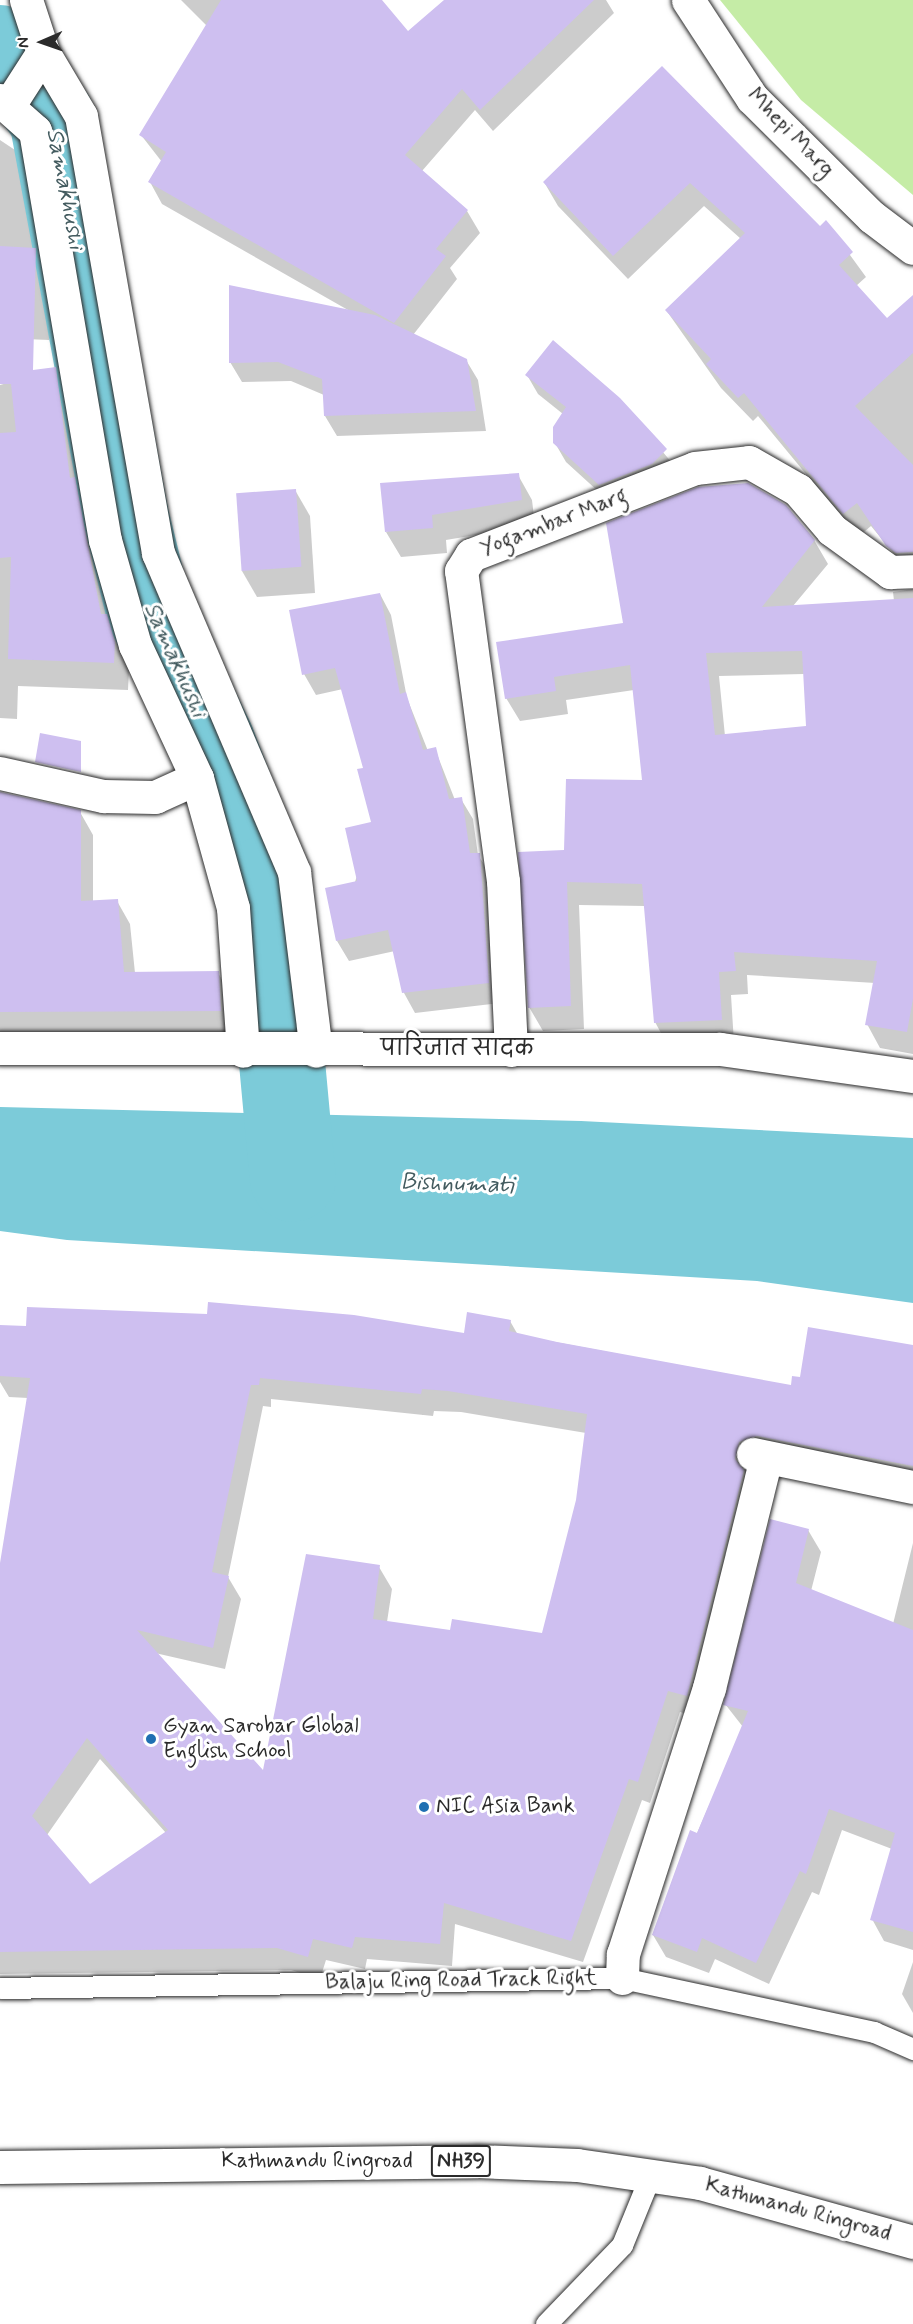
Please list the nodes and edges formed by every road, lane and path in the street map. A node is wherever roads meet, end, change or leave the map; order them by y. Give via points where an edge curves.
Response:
1 (26, 0) edge
2 (688, 0) edge
3 (38, 56) junction
4 (7, 101) edge
5 (913, 248) edge
6 (913, 571) edge
7 (0, 774) edge
8 (197, 778) junction
9 (0, 1048) edge
10 (511, 1050) junction
11 (246, 1051) junction
12 (309, 1051) junction
13 (913, 1076) edge
14 (913, 1487) edge
15 (622, 1978) junction
16 (0, 1988) edge
17 (913, 2049) edge
18 (0, 2168) edge
19 (651, 2174) junction
20 (913, 2242) edge
21 (546, 2324) edge

1 - 3 main road
2 - 5 main road, Mhepi Marg via 752,98 872,217
3 - 4 main road
3 - 12 main road via 81,116 158,553 294,872
4 - 8 main road via 35,131 105,540 135,645
6 - 10 main road, Yogambar Marg via 890,572 832,530 798,490 748,462 695,468 471,555 461,571 503,881
7 - 8 main road via 103,796 155,797
8 - 11 main road via 233,908
9 - 11 main road, पारिजात सादक
10 - 12 main road, पारिजात सादक
10 - 13 main road, पारिजात सादक via 720,1049
11 - 12 main road, पारिजात सादक
14 - 15 main road via 760,1456 709,1688 622,1954
15 - 16 lane, Balaju Ring Road Track Right
15 - 17 lane, Balaju Ring Road Track Right via 874,2032
18 - 19 main road, Kathmandu Ringroad / NH39 via 477,2161
19 - 20 main road, Kathmandu Ringroad / NH39 via 753,2195
19 - 21 lane via 622,2245

